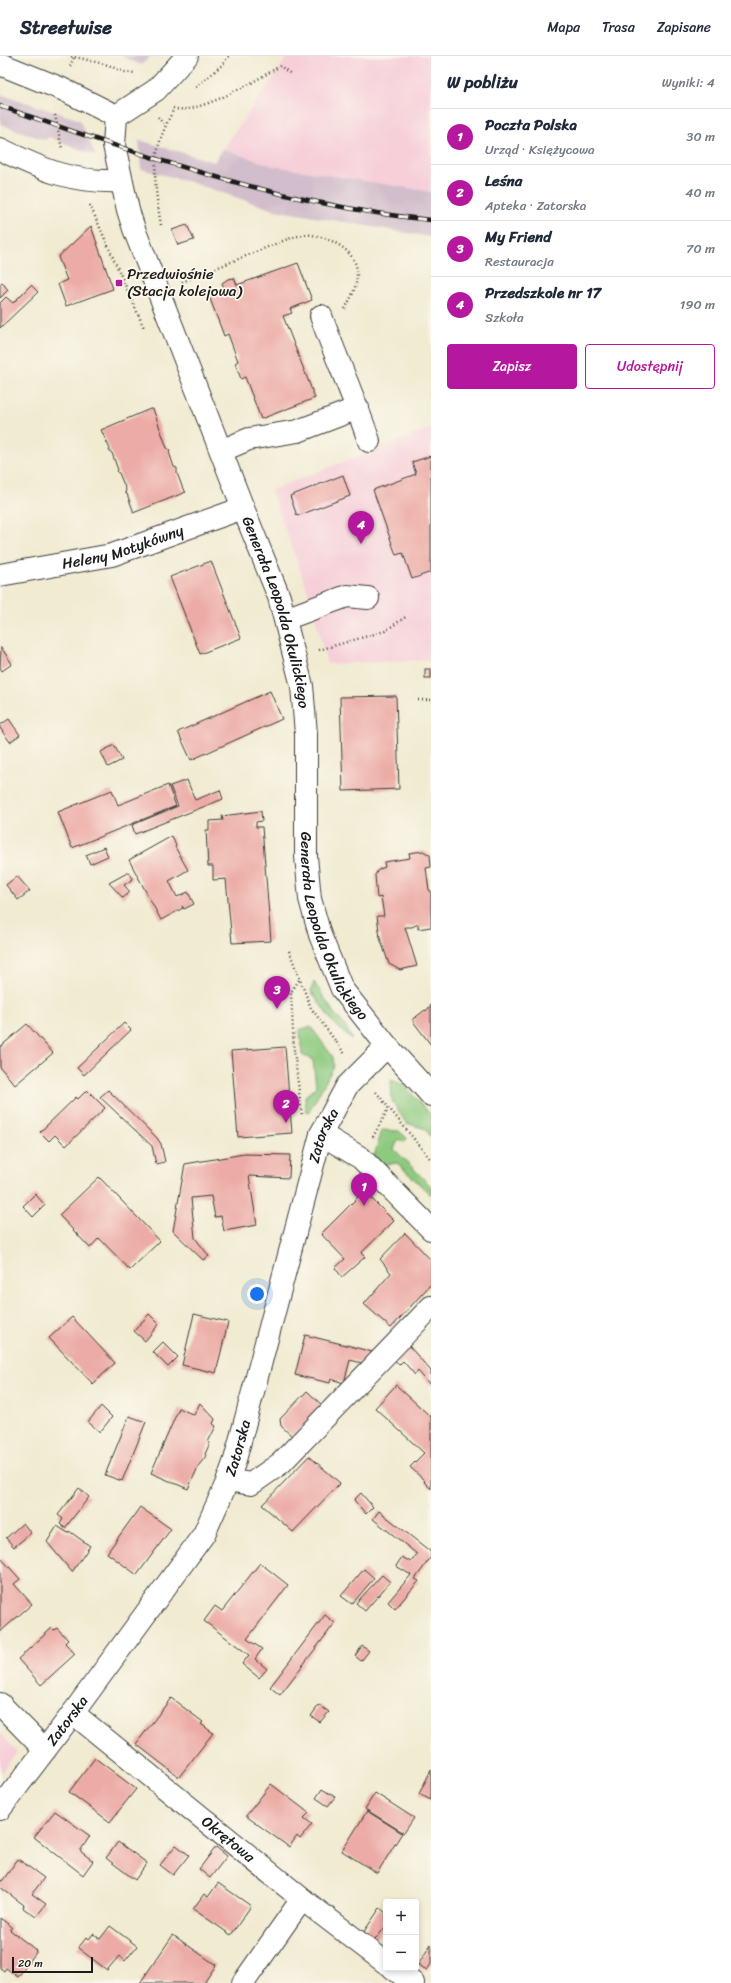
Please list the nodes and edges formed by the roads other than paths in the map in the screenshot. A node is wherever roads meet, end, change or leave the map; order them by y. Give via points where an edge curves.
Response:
1 (187, 56) edge
2 (0, 64) edge
3 (116, 116) junction
4 (0, 149) edge
5 (121, 181) junction
6 (323, 323) road end
7 (358, 408) junction
8 (370, 441) dead end
9 (221, 451) junction
10 (243, 508) junction
11 (0, 575) edge
12 (368, 598) dead end
13 (285, 619) junction
14 (387, 1046) junction
15 (431, 1095) edge
16 (321, 1134) junction
17 (431, 1229) edge
18 (431, 1307) edge
19 (228, 1480) junction
20 (0, 1704) edge
21 (73, 1713) junction
22 (44, 1750) junction
23 (0, 1809) edge
24 (302, 1899) junction
25 (383, 1961) edge
26 (397, 1971) edge
27 (242, 1983) edge
28 (413, 1983) edge

1 - 3 street via 156,90
2 - 3 street via 62,88
3 - 5 street, Generała Leopolda Okulickiego via 114,145
4 - 5 street via 43,170 76,179
5 - 9 street, Generała Leopolda Okulickiego via 134,229
6 - 7 street via 342,375
7 - 8 street
7 - 9 street via 298,431 249,439
9 - 10 street, Generała Leopolda Okulickiego
10 - 11 street, Heleny Motykówny via 112,555
10 - 13 street, Generała Leopolda Okulickiego via 279,596
12 - 13 street via 347,596
13 - 14 street, Generała Leopolda Okulickiego via 302,686 306,727 306,856 310,899 320,935 342,989
14 - 15 street, Generała Leopolda Okulickiego
14 - 16 street, Zatorska via 347,1086
16 - 17 street via 361,1158
16 - 19 street, Zatorska via 242,1437
18 - 19 street via 281,1463 250,1484
19 - 21 street, Zatorska via 204,1534
20 - 22 street
21 - 22 street, Zatorska
21 - 24 street, Okrętowa
22 - 23 street, Zatorska
24 - 25 street, Okrętowa
24 - 27 street
26 - 28 street

